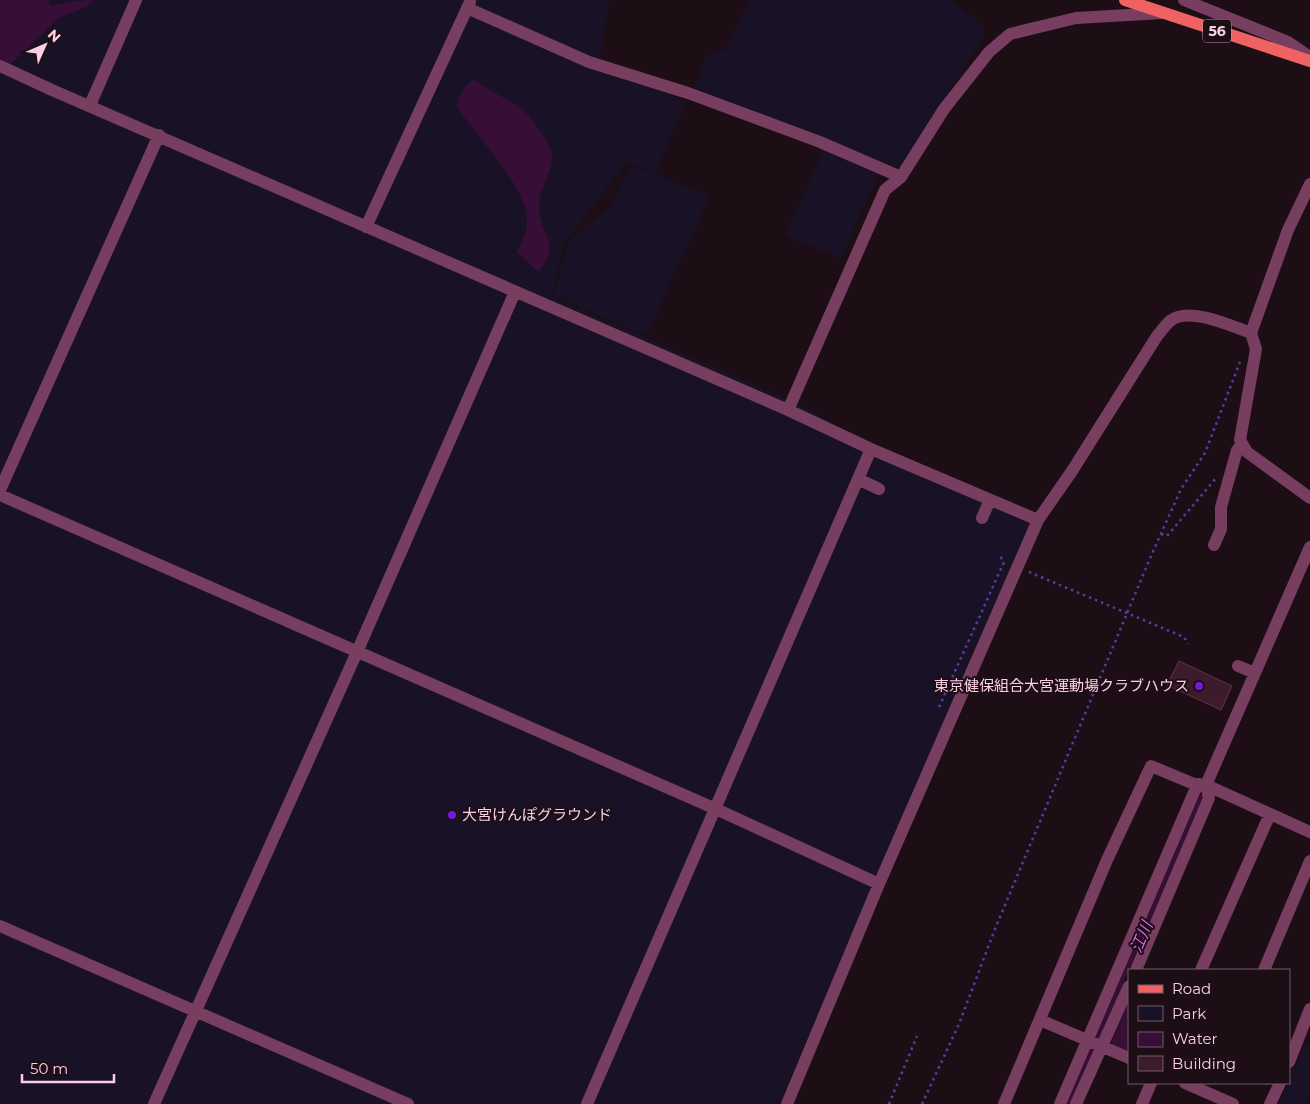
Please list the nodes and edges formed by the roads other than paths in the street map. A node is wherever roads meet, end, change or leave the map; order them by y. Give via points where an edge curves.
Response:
1 (136, 0) edge
2 (1125, 0) edge
3 (1184, 0) edge
4 (469, 4) edge
5 (1163, 13) junction
6 (1310, 57) edge
7 (1310, 61) edge
8 (0, 66) edge
9 (90, 105) junction
10 (159, 135) junction
11 (901, 176) junction
12 (1310, 184) edge
13 (366, 227) junction
14 (515, 292) junction
15 (1252, 333) junction
16 (788, 410) junction
17 (1242, 445) junction
18 (871, 449) junction
19 (858, 480) junction
20 (879, 489) dead end
21 (0, 490) edge
22 (0, 495) edge
23 (1310, 498) edge
24 (990, 500) junction
25 (982, 518) dead end
26 (1038, 520) junction
27 (1214, 546) dead end
28 (1310, 547) edge
29 (357, 652) junction
30 (1238, 666) dead end
31 (1255, 673) junction
32 (1203, 784) junction
33 (716, 809) junction
34 (1270, 814) junction
35 (1310, 832) edge
36 (1310, 860) edge
37 (878, 884) junction
38 (0, 926) edge
39 (1130, 969) edge
40 (1136, 969) edge
41 (1201, 969) edge
42 (1264, 969) edge
43 (1128, 974) edge
44 (1121, 993) edge
45 (1310, 1009) edge
46 (194, 1012) junction
47 (1040, 1020) junction
48 (1305, 1038) edge
49 (1095, 1043) junction
50 (1128, 1058) edge
51 (1290, 1060) edge
52 (1152, 1084) edge
53 (1186, 1084) edge
54 (1280, 1084) edge
55 (1209, 1099) edge
56 (154, 1104) edge
57 (408, 1104) edge
58 (587, 1104) edge
59 (787, 1104) edge
60 (1004, 1104) edge
61 (1060, 1104) edge
62 (1076, 1104) edge
63 (1142, 1104) edge
64 (1233, 1104) edge
65 (1270, 1104) edge

1 - 9 street
2 - 5 main road, 56
3 - 6 street via 1288,42
4 - 11 street via 589,62 688,93
4 - 13 street
5 - 7 main road, 56
5 - 11 street via 1076,18 1010,34 989,52 944,109
8 - 9 street
9 - 10 street
10 - 13 street
10 - 21 street
11 - 16 street via 885,190
12 - 15 street via 1288,230
13 - 14 street
14 - 16 street
14 - 29 street
15 - 17 street via 1256,349 1240,440
15 - 26 street via 1195,315 1180,316 1170,321 1157,336
16 - 18 street
17 - 23 street
17 - 27 street via 1237,450 1221,507 1221,529
18 - 19 street
18 - 24 street
19 - 20 street
19 - 33 street
22 - 29 street
24 - 25 street
24 - 26 street
26 - 37 street
28 - 31 street
29 - 33 street
29 - 46 street
30 - 31 street
31 - 32 street
32 - 34 street
32 - 39 street via 1195,790
32 - 40 street via 1209,798
32 - 47 street via 1151,766 1107,860
33 - 37 street
33 - 58 street
34 - 35 street
34 - 41 street
36 - 42 street
37 - 59 street
38 - 46 street
43 - 44 street
44 - 49 street
45 - 48 street
46 - 56 street
46 - 57 street
47 - 49 street
47 - 60 street
48 - 51 street
49 - 50 street
49 - 61 street
49 - 62 street
52 - 63 street
53 - 55 street
54 - 65 street
55 - 64 street

